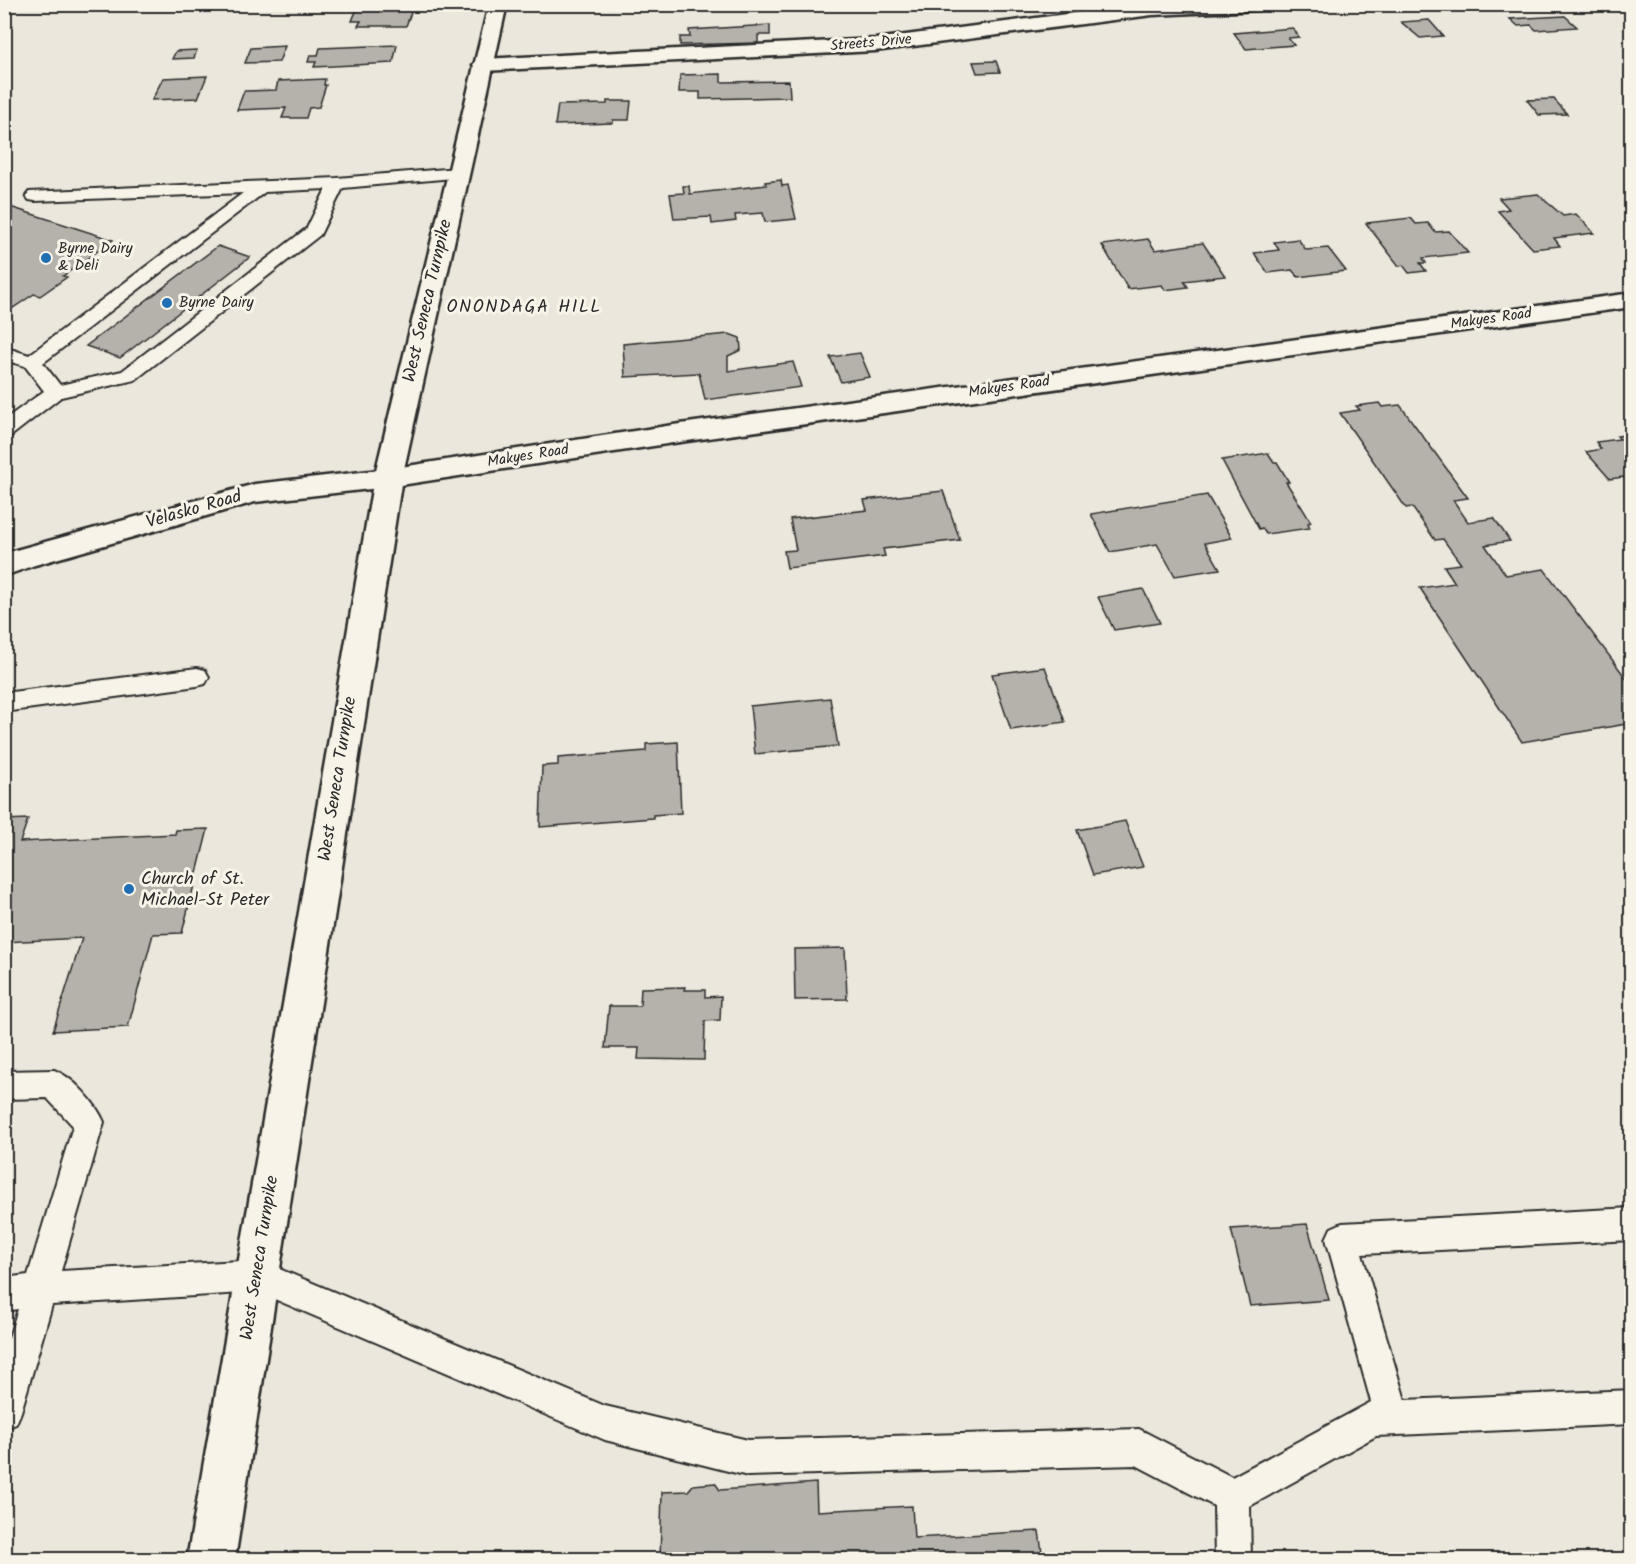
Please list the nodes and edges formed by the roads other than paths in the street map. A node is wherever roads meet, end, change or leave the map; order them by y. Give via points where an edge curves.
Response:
1 (498, 4) edge
2 (1258, 4) edge
3 (483, 65) junction
4 (458, 173) junction
5 (337, 183) junction
6 (261, 187) junction
7 (35, 196) dead end
8 (162, 262) junction
9 (187, 270) dead end
10 (222, 279) dead end
11 (243, 286) junction
12 (127, 290) junction
13 (150, 298) dead end
14 (1632, 300) edge
15 (184, 308) dead end
16 (206, 315) junction
17 (90, 317) junction
18 (113, 325) dead end
19 (147, 337) dead end
20 (168, 344) junction
21 (4, 353) edge
22 (32, 362) junction
23 (56, 392) junction
24 (4, 431) edge
25 (388, 478) junction
26 (4, 566) edge
27 (197, 677) dead end
28 (4, 703) edge
29 (4, 1085) edge
30 (1632, 1224) edge
31 (258, 1276) junction
32 (40, 1288) junction
33 (4, 1295) edge
34 (1632, 1407) edge
35 (4, 1412) edge
36 (1393, 1419) junction
37 (1232, 1496) junction
38 (211, 1560) edge
39 (1233, 1560) edge

1 - 3 street, West Seneca Turnpike
2 - 3 street, Streets Drive via 1152,9 875,45
3 - 4 street, West Seneca Turnpike
4 - 5 lane
4 - 25 street, West Seneca Turnpike
5 - 6 lane
5 - 11 lane via 315,231
6 - 7 lane
6 - 8 lane
8 - 9 lane
8 - 12 lane
10 - 11 lane
11 - 16 lane
12 - 13 lane
12 - 17 lane
14 - 25 street, Makyes Road via 674,434
15 - 16 lane
16 - 20 lane
17 - 18 lane
17 - 22 lane
19 - 20 lane
20 - 23 lane via 128,376
21 - 22 lane
22 - 23 lane
23 - 24 lane
25 - 26 street, Velasko Road via 255,493
25 - 31 street, West Seneca Turnpike
27 - 28 lane
29 - 32 lane via 54,1084 89,1122
30 - 36 lane via 1342,1239
31 - 32 lane
31 - 37 lane via 605,1423 748,1458 1139,1448
31 - 38 street, West Seneca Turnpike
32 - 33 lane
32 - 35 lane
34 - 36 lane
36 - 37 lane via 1373,1419
37 - 39 lane

